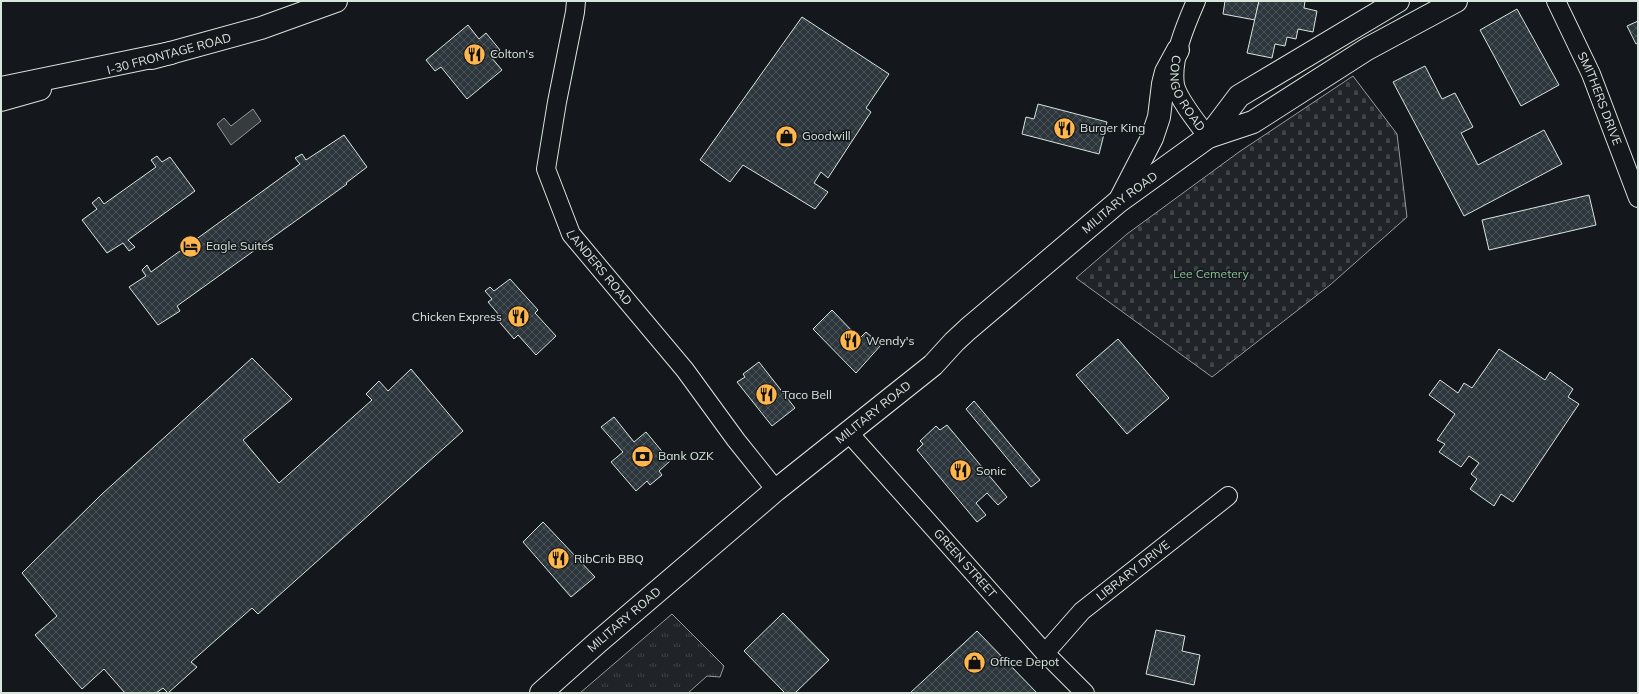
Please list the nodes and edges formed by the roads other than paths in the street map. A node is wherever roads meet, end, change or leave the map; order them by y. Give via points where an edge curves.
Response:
1 (336, 1) edge
2 (576, 1) edge
3 (1196, 1) edge
4 (1398, 1) edge
5 (1456, 1) edge
6 (1556, 1) edge
7 (1178, 50) junction
8 (171, 53) junction
9 (1, 88) edge
10 (1, 100) edge
11 (1208, 137) junction
12 (1638, 198) edge
13 (1118, 202) junction
14 (848, 432) junction
15 (776, 490) junction
16 (1228, 496) dead end
17 (1045, 653) junction
18 (541, 693) edge
19 (1085, 693) edge

1 - 8 main road, I-30 FRONTAGE ROAD via 261,28
2 - 15 street, LANDERS ROAD via 546,169 571,234 685,370
3 - 7 street, CONGO ROAD
4 - 11 main road, MILITARY ROAD via 1239,96
5 - 11 main road, MILITARY ROAD via 1367,49 1253,122
6 - 12 street, SMITHERS DRIVE via 1591,74
7 - 11 street, CONGO ROAD via 1175,85 1188,110
7 - 13 main road via 1166,72 1159,117 1152,138
8 - 9 main road
8 - 10 main road, I-30 FRONTAGE ROAD
11 - 13 main road, MILITARY ROAD
13 - 14 main road, MILITARY ROAD via 968,329 933,365
14 - 15 main road, MILITARY ROAD
14 - 17 street, GREEN STREET
15 - 18 main road, MILITARY ROAD
16 - 17 street, LIBRARY DRIVE via 1082,611
17 - 19 street, GREEN STREET

